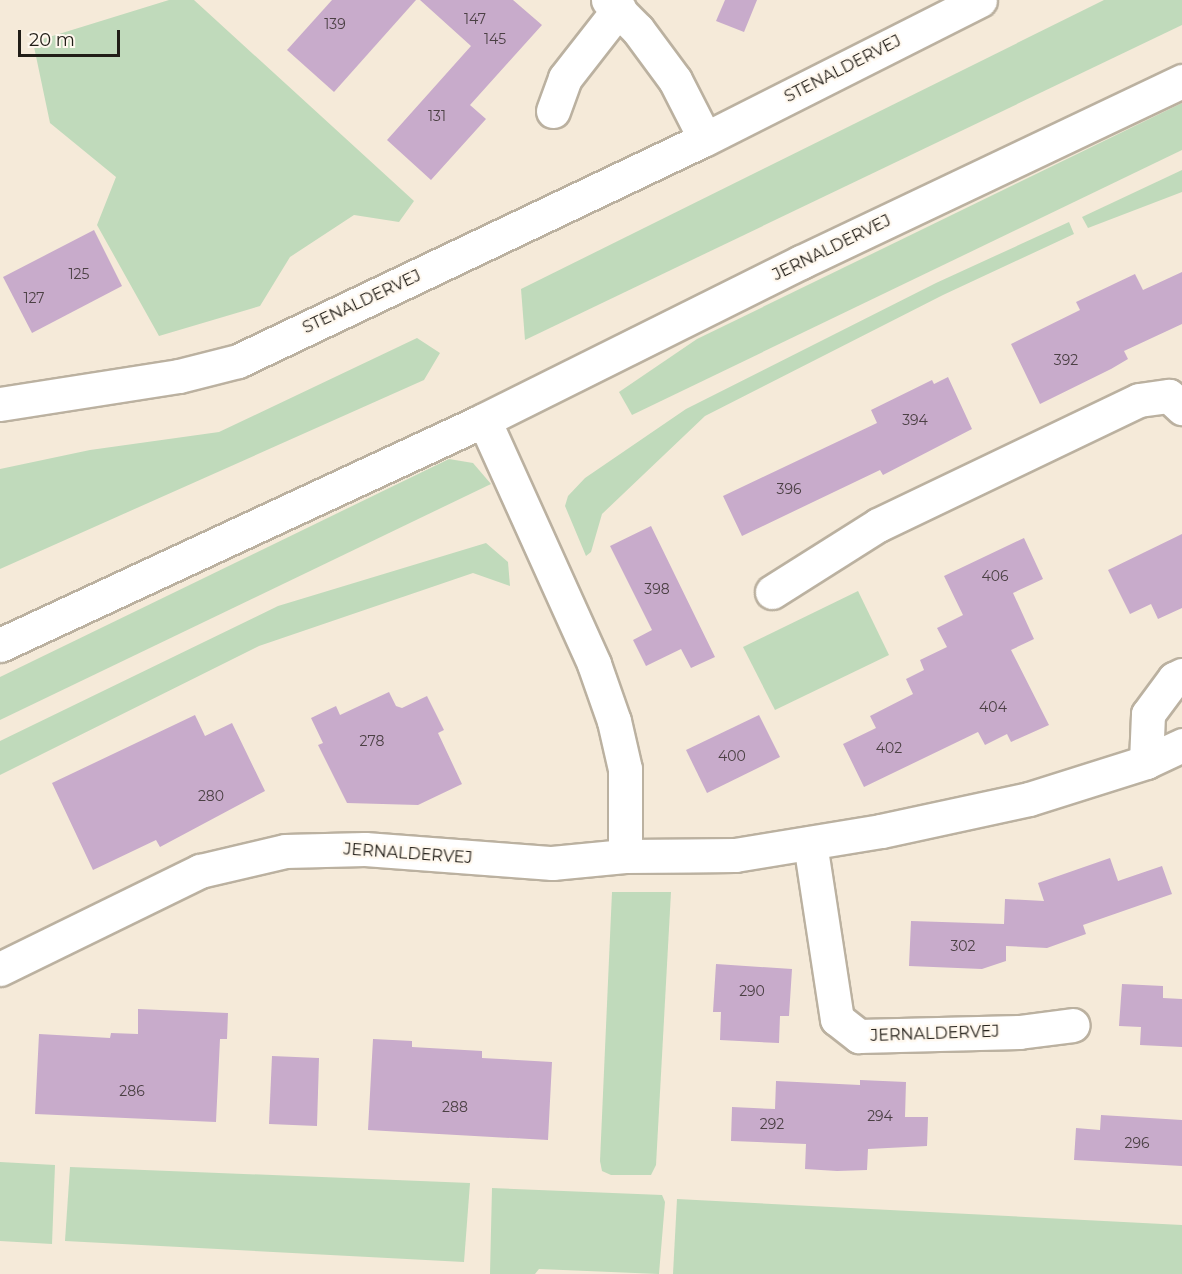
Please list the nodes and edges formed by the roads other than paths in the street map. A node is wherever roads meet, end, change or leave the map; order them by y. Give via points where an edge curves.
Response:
1 (980, 0) edge
2 (613, 5) edge
3 (1182, 81) edge
4 (554, 111) dead end
5 (705, 139) junction
6 (0, 404) edge
7 (1182, 408) edge
8 (484, 420) junction
9 (772, 591) dead end
10 (0, 645) edge
11 (1182, 675) edge
12 (1182, 745) edge
13 (1146, 762) junction
14 (810, 843) junction
15 (625, 856) junction
16 (0, 969) edge
17 (1073, 1026) dead end

1 - 5 street, STENALDERVEJ
2 - 4 street via 565,78
2 - 5 street via 675,80
3 - 8 street, JERNALDERVEJ via 801,262
5 - 6 street, STENALDERVEJ via 238,361 179,375
7 - 9 street via 1169,396 1139,400 878,525
8 - 10 street, JERNALDERVEJ
8 - 15 street via 594,664 614,722 625,769
11 - 13 street via 1174,679 1148,714
12 - 13 street, JERNALDERVEJ
13 - 14 street, JERNALDERVEJ via 1029,799
14 - 15 street, JERNALDERVEJ via 735,855
14 - 17 street, JERNALDERVEJ via 837,1019 859,1036 1019,1032
15 - 16 street, JERNALDERVEJ via 552,862 365,849 285,851 200,872

